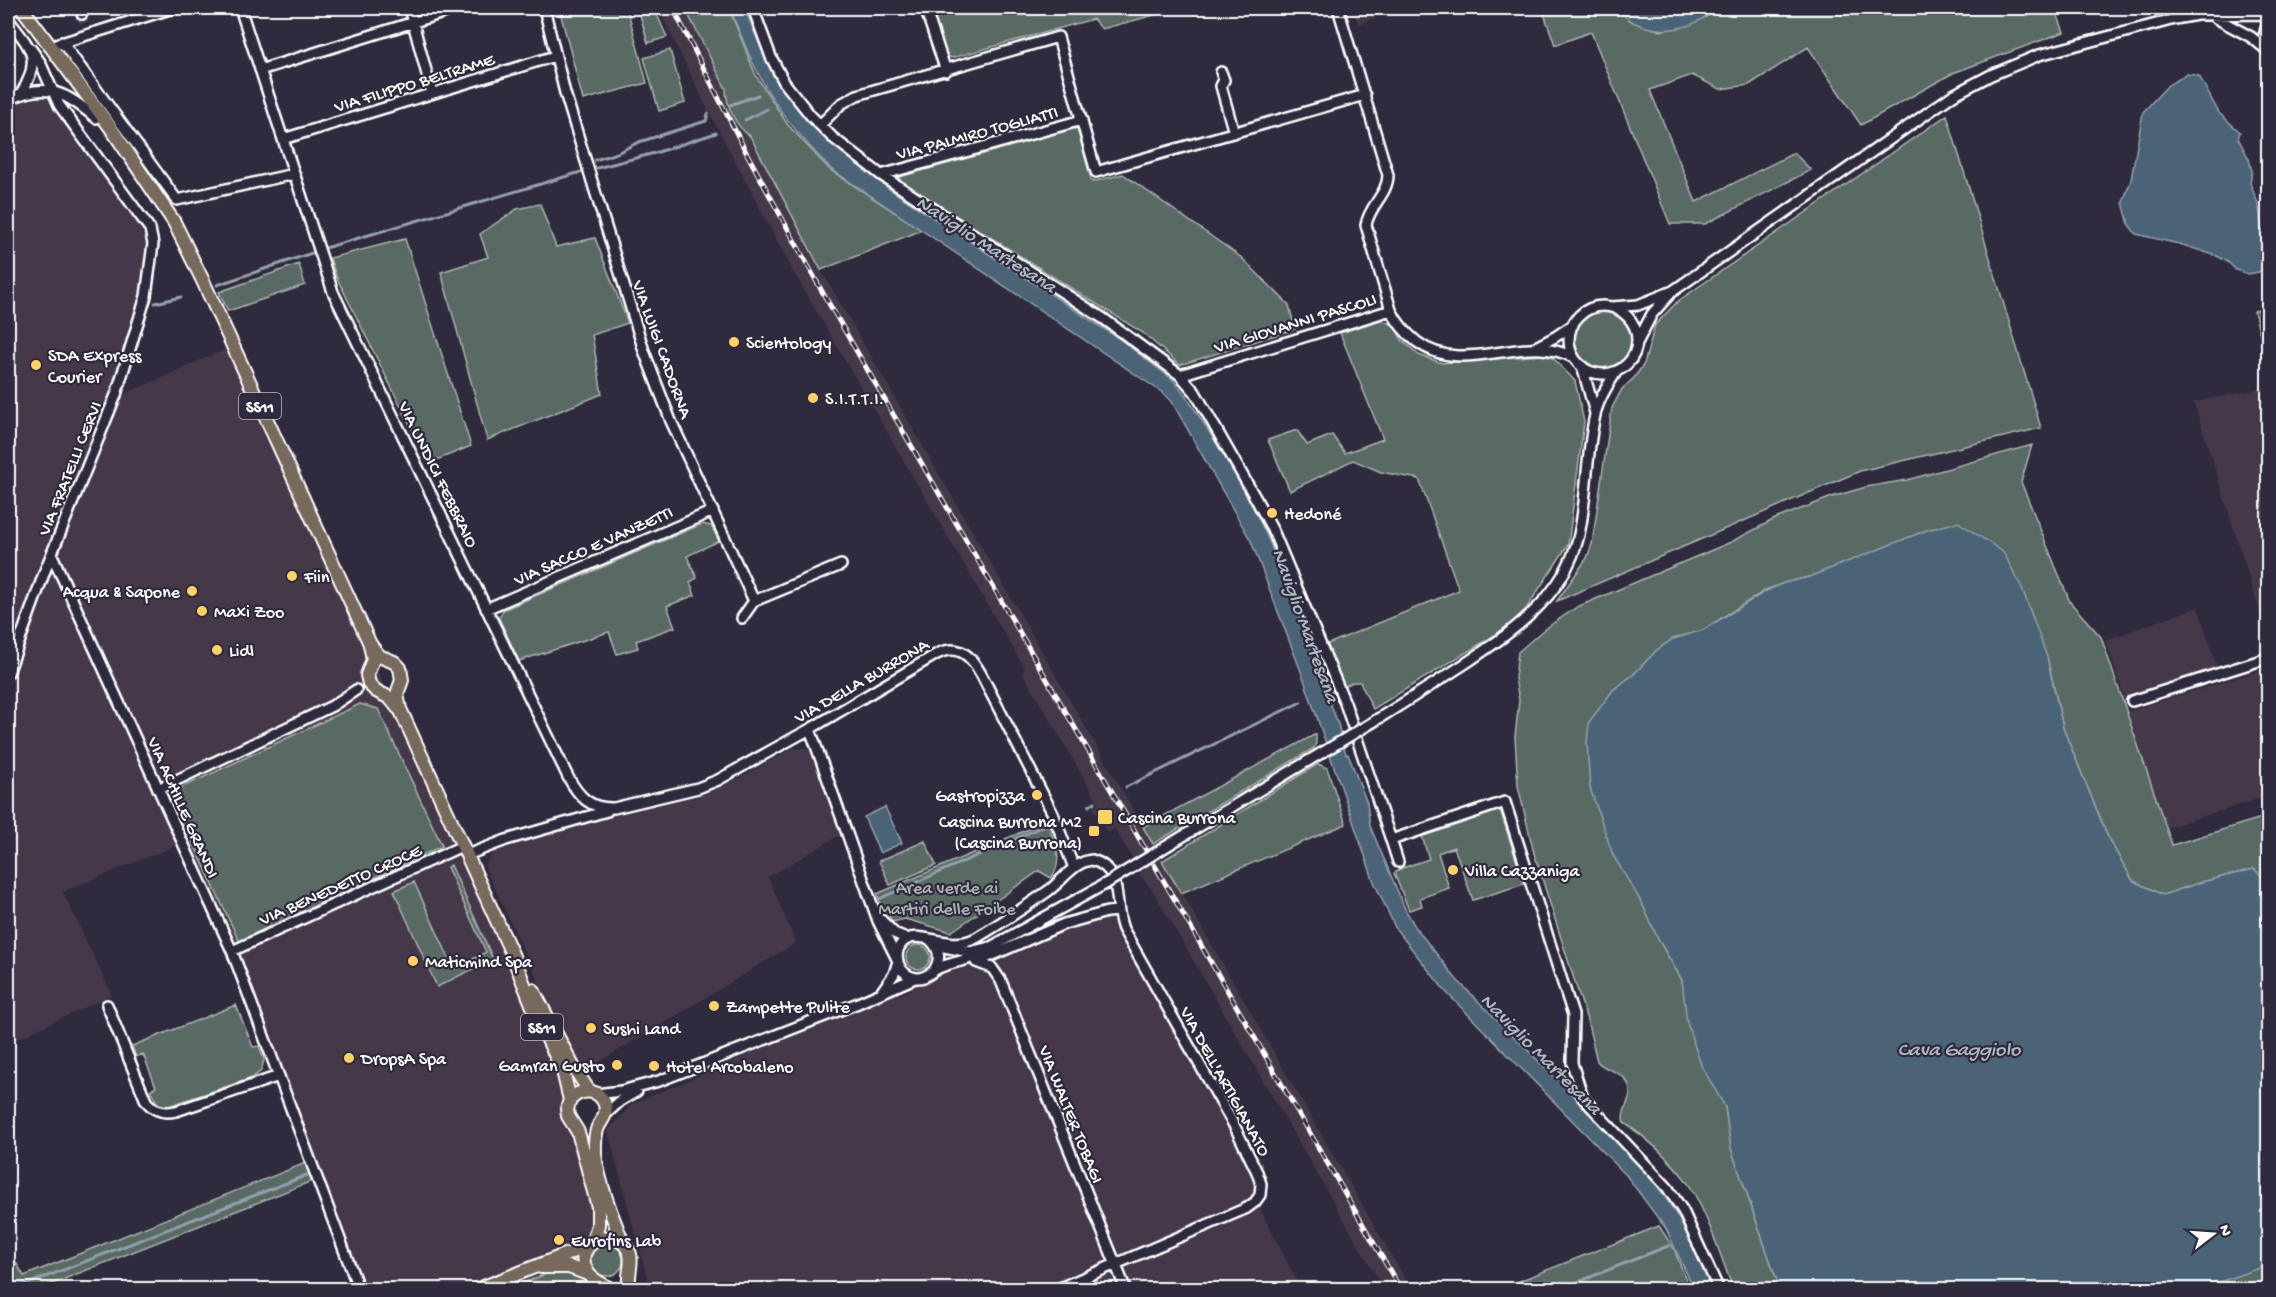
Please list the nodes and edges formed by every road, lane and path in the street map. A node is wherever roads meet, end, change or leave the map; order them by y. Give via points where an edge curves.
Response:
1 (14, 8) edge
2 (22, 8) edge
3 (172, 8) edge
4 (240, 8) edge
5 (409, 8) edge
6 (459, 8) edge
7 (544, 8) edge
8 (753, 8) edge
9 (925, 8) edge
10 (1338, 8) edge
11 (2247, 8) edge
12 (2268, 14) edge
13 (2235, 15) junction
14 (2211, 16) junction
15 (8, 19) edge
16 (2268, 21) edge
17 (413, 22) junction
18 (56, 44) junction
19 (31, 49) junction
20 (2268, 52) edge
21 (555, 56) junction
22 (260, 70) junction
23 (946, 71) junction
24 (1221, 72) dead end
25 (53, 92) junction
26 (432, 93) junction
27 (21, 94) junction
28 (1365, 95) junction
29 (8, 100) edge
30 (96, 118) junction
31 (1082, 120) junction
32 (820, 125) junction
33 (1233, 132) junction
34 (283, 139) junction
35 (141, 172) junction
36 (294, 174) junction
37 (881, 175) junction
38 (1673, 291) junction
39 (1612, 307) junction
40 (1391, 310) junction
41 (1573, 325) junction
42 (1637, 343) junction
43 (1529, 349) junction
44 (1574, 358) junction
45 (1582, 366) junction
46 (1617, 371) junction
47 (1180, 375) junction
48 (1595, 414) junction
49 (713, 511) junction
50 (52, 555) junction
51 (841, 565) dead end
52 (754, 601) junction
53 (486, 609) junction
54 (741, 618) dead end
55 (370, 644) junction
56 (2268, 658) edge
57 (384, 659) junction
58 (371, 665) junction
59 (8, 673) edge
60 (374, 687) junction
61 (398, 688) junction
62 (2132, 700) dead end
63 (400, 709) junction
64 (810, 729) junction
65 (159, 789) junction
66 (580, 796) junction
67 (618, 808) junction
68 (572, 821) junction
69 (1391, 840) junction
70 (464, 851) junction
71 (1398, 862) dead end
72 (1074, 868) junction
73 (874, 910) junction
74 (1118, 911) junction
75 (908, 939) junction
76 (932, 942) junction
77 (991, 947) junction
78 (232, 951) junction
79 (512, 954) junction
80 (898, 960) junction
81 (958, 962) junction
82 (976, 962) junction
83 (934, 970) junction
84 (915, 978) junction
85 (880, 993) junction
86 (107, 1005) dead end
87 (279, 1076) junction
88 (648, 1085) junction
89 (593, 1092) junction
90 (570, 1100) junction
91 (602, 1120) junction
92 (576, 1126) junction
93 (622, 1242) junction
94 (591, 1244) junction
95 (1115, 1265) junction
96 (528, 1269) junction
97 (628, 1271) junction
98 (588, 1274) junction
99 (607, 1287) edge
100 (359, 1290) edge
101 (476, 1290) edge
102 (630, 1290) edge
103 (1055, 1290) edge
104 (1126, 1290) edge
105 (1719, 1290) edge

1 - 30 main road, SS11
2 - 18 main road, SS11
3 - 18 street
4 - 22 street, VIA UNDICI FEBBRAIO
5 - 17 street
6 - 17 street
7 - 21 street, VIA LUIGI CADORNA
8 - 32 street via 781,78
9 - 23 street
10 - 28 street, VIA GIOVANNI PASCOLI
11 - 13 street
12 - 13 street
13 - 14 street
14 - 20 street via 2237,28
14 - 38 street via 2188,16 2062,48 1991,75 1945,101
15 - 19 street, VIA FRATELLI CERVI
16 - 20 street via 2264,36
17 - 22 street
17 - 26 street
18 - 35 main road, SS11
18 - 36 street via 177,200
19 - 25 street, VIA FRATELLI CERVI
19 - 27 street via 32,70
21 - 26 street, VIA FILIPPO BELTRAME
21 - 49 street, VIA LUIGI CADORNA via 644,351
22 - 34 street, VIA UNDICI FEBBRAIO
23 - 31 street via 1058,37
23 - 32 street via 854,96
24 - 33 street
25 - 27 street via 35,90
25 - 30 street via 69,98
25 - 50 street, VIA FRATELLI CERVI via 150,229 153,244 144,307 116,395
26 - 34 street, VIA FILIPPO BELTRAME
27 - 29 street
28 - 33 street
28 - 40 street, VIA GIOVANNI PASCOLI via 1388,178 1368,217 1367,229
30 - 35 main road, SS11
31 - 33 street via 1096,172
31 - 37 street, VIA PALMIRO TOGLIATTI
32 - 37 street
34 - 36 street, VIA UNDICI FEBBRAIO
35 - 55 main road, SS11 via 171,216 194,262
36 - 53 street, VIA UNDICI FEBBRAIO via 339,305
37 - 47 street via 1104,319
38 - 39 street via 1638,305
38 - 42 street via 1655,311
39 - 41 street via 1594,307
39 - 42 street via 1631,321
40 - 43 street via 1413,339 1441,354 1464,357
40 - 47 street, VIA GIOVANNI PASCOLI
41 - 43 street
41 - 44 street via 1569,342
42 - 46 street via 1627,364
43 - 44 street
44 - 45 street
45 - 46 street via 1599,374
45 - 48 street
46 - 48 street
47 - 69 street via 1200,399 1265,516 1351,719
48 - 77 street, bridge via 1576,545 1569,563 1536,612 1435,684 1107,883
49 - 52 street, VIA LUIGI CADORNA
49 - 53 street, VIA SACCO E VANZETTI
50 - 59 street, VIA FRATELLI CERVI
50 - 65 street, VIA ACHILLE GRANDI
51 - 52 street
52 - 54 street
53 - 66 street, VIA UNDICI FEBBRAIO
55 - 57 main road, SS11
55 - 58 main road, SS11
56 - 62 street
57 - 58 main road
57 - 61 main road, SS11 via 400,668 402,680
58 - 60 main road, SS11
60 - 61 main road via 391,693
60 - 63 main road, SS11
60 - 65 street via 356,690 323,710
61 - 63 main road, SS11
63 - 70 main road, SS11
64 - 67 street, VIA DELLA BURRONA via 711,784
64 - 72 street, VIA DELLA BURRONA via 937,654 956,650 968,655 1026,761
64 - 73 street
65 - 78 street, VIA ACHILLE GRANDI
66 - 67 street, VIA DELLA BURRONA via 598,807
66 - 68 street via 580,811
67 - 68 street, VIA DELLA BURRONA
68 - 70 street, VIA DELLA BURRONA
69 - 71 street
69 - 105 street via 1506,802 1573,1015 1572,1063 1583,1098 1668,1187
70 - 78 street, VIA BENEDETTO CROCE
70 - 79 main road, SS11
72 - 74 street, VIA DELL'ARTIGIANATO via 1090,860 1103,865 1118,889
72 - 76 street via 1048,891 971,940 952,944
73 - 75 street via 886,927
73 - 80 street
74 - 82 street via 1064,924
74 - 95 street, VIA DELL'ARTIGIANATO via 1125,933 1242,1141 1261,1190 1247,1208
75 - 76 street via 917,936
75 - 80 street via 899,948
76 - 77 street via 966,952
76 - 83 street via 939,957
77 - 81 street
78 - 87 street, VIA ACHILLE GRANDI
79 - 89 main road, SS11 via 574,1068
79 - 90 main road, SS11 via 563,1071
80 - 84 street via 903,971
80 - 85 street via 889,983
81 - 82 street
81 - 83 street
82 - 95 street, VIA WALTER TOBAGI via 992,968 1001,981
83 - 84 street
84 - 85 street
85 - 88 street
86 - 87 street via 146,1101 155,1110 176,1111
87 - 100 street, VIA ACHILLE GRANDI
88 - 89 street via 606,1094
88 - 91 street via 620,1101
89 - 90 main road via 579,1093
89 - 91 main road, SS11 via 604,1101
90 - 92 main road, SS11 via 568,1116
91 - 92 main road via 585,1130
91 - 93 main road via 595,1144 597,1163
92 - 94 main road, SS11 via 598,1207 598,1225
93 - 94 main road via 601,1237
93 - 97 main road via 631,1257
94 - 96 main road
94 - 98 main road, SS11 via 584,1260
95 - 103 street, VIA DELL'ARTIGIANATO
95 - 104 street, VIA WALTER TOBAGI
96 - 98 main road via 572,1267
96 - 101 main road
97 - 99 main road
97 - 102 main road
98 - 99 main road

